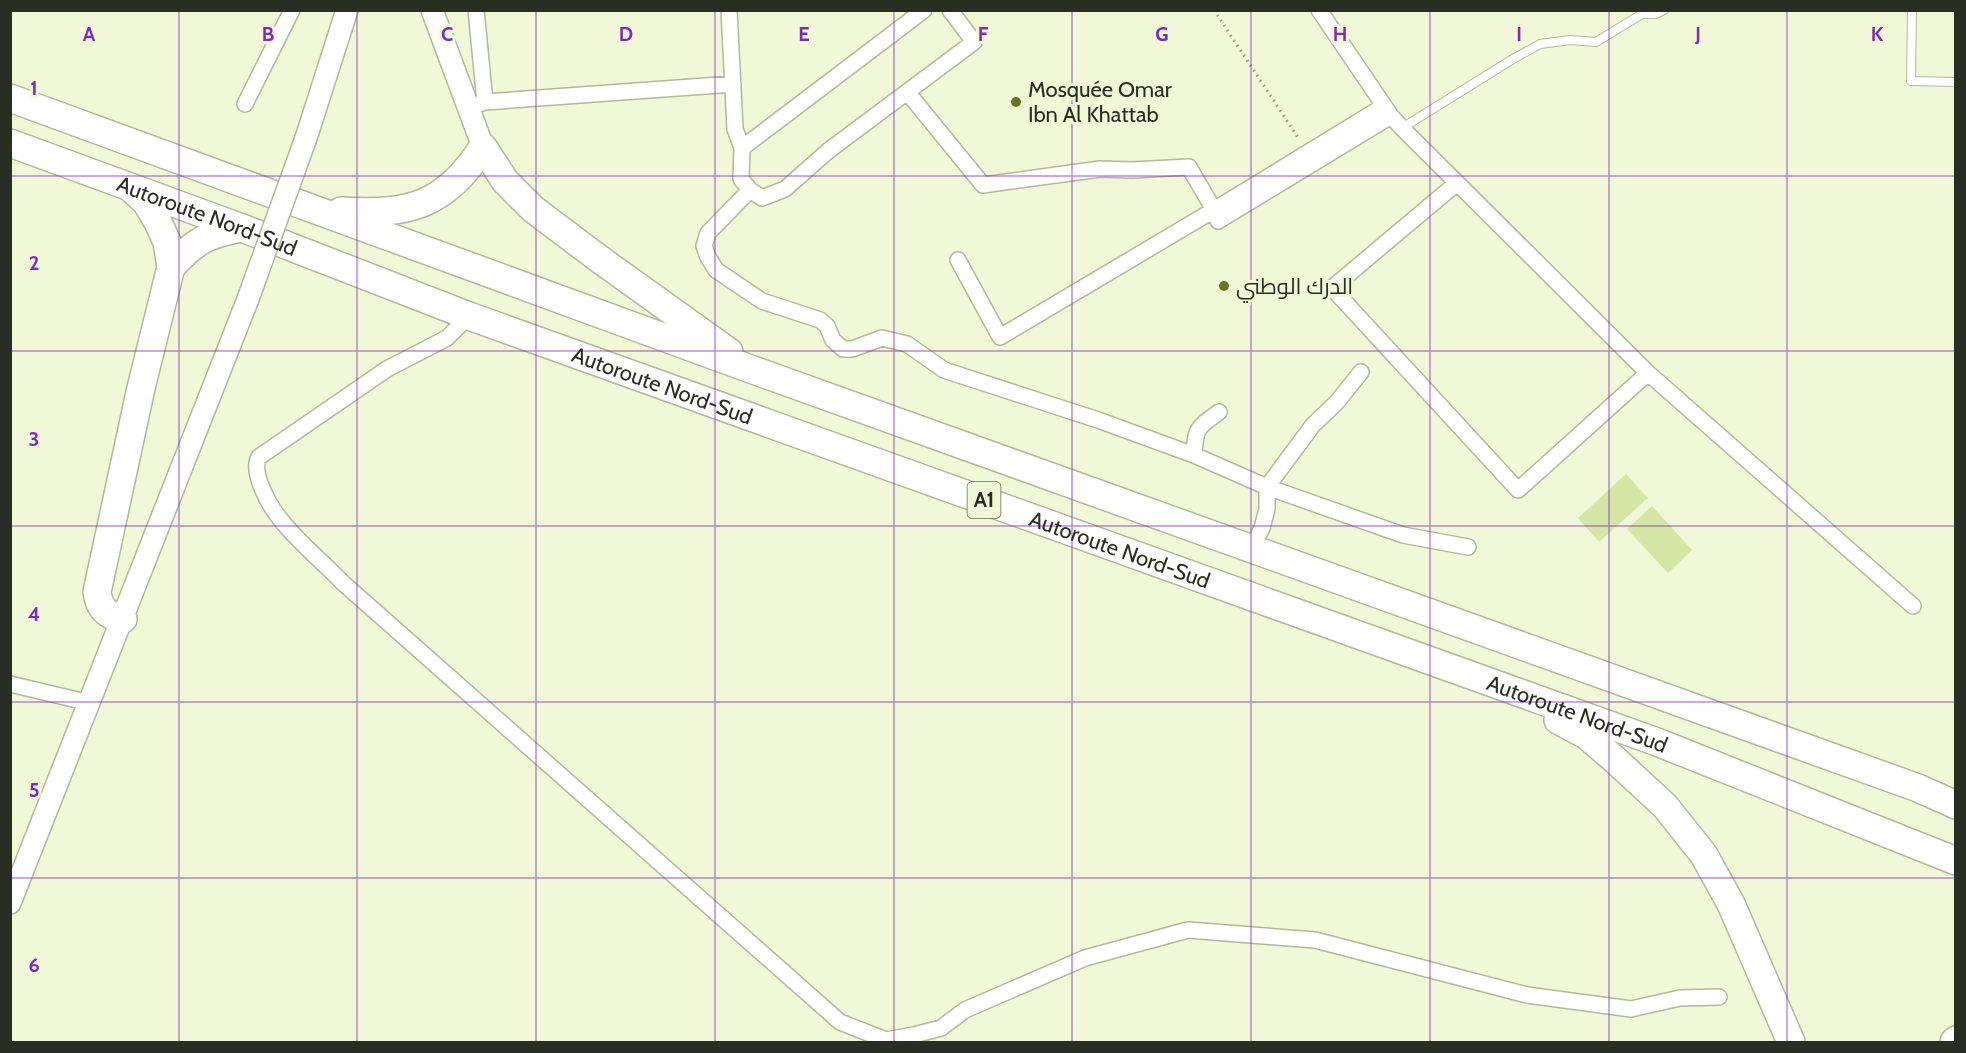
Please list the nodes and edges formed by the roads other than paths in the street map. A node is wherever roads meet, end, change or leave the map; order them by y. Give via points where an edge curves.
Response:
1 (292, 10) edge
2 (347, 10) edge
3 (432, 10) edge
4 (476, 10) edge
5 (729, 10) edge
6 (924, 10) edge
7 (950, 10) edge
8 (1319, 10) edge
9 (1664, 10) edge
10 (1912, 10) edge
11 (1956, 82) edge
12 (733, 84) junction
13 (908, 93) junction
14 (10, 98) edge
15 (245, 104) dead end
16 (477, 105) junction
17 (1388, 111) junction
18 (1402, 128) junction
19 (10, 143) edge
20 (483, 147) junction
21 (742, 148) junction
22 (1457, 183) junction
23 (129, 187) junction
24 (750, 190) junction
25 (314, 209) junction
26 (1214, 210) junction
27 (242, 228) junction
28 (958, 260) dead end
29 (171, 267) junction
30 (469, 316) junction
31 (745, 367) junction
32 (1361, 372) dead end
33 (1648, 373) junction
34 (1219, 412) dead end
35 (1194, 455) junction
36 (1267, 487) junction
37 (1468, 547) dead end
38 (1252, 548) junction
39 (1913, 606) dead end
40 (123, 619) junction
41 (10, 684) edge
42 (1494, 684) junction
43 (90, 704) junction
44 (1918, 788) junction
45 (1956, 798) edge
46 (1956, 805) edge
47 (1956, 861) edge
48 (10, 903) edge
49 (1719, 997) dead end
50 (1791, 1042) edge

1 - 15 street
2 - 40 main road, bridge via 248,299
3 - 16 main road
4 - 16 street
5 - 12 street
6 - 21 street
7 - 13 street via 974,42
8 - 17 street
9 - 18 lane via 1642,14 1596,42 1540,44
10 - 11 lane via 1911,81
12 - 16 street
12 - 21 street via 735,129
13 - 24 street via 828,151 785,189 762,198
13 - 26 street via 983,185 1100,169 1188,167
14 - 25 highway, Autoroute Nord-Sud / A1
16 - 20 main road
17 - 18 street
17 - 26 street via 1308,153
17 - 26 street via 1218,221
18 - 22 street
19 - 23 highway, Autoroute Nord-Sud / A1
20 - 25 highway via 453,185 408,208 386,212
20 - 31 highway via 505,181 533,209 727,349
21 - 24 street via 741,179
22 - 33 street
22 - 33 street via 1332,288 1518,490
23 - 27 highway, Autoroute Nord-Sud / A1
23 - 29 highway via 146,202 159,222
24 - 35 street via 708,233 704,246 708,257 716,270 762,301 820,320 839,347 852,349 882,338 906,344 944,370
25 - 31 highway, Autoroute Nord-Sud / A1
26 - 28 street via 1000,337
27 - 29 highway via 201,240
27 - 30 highway, Autoroute Nord-Sud / A1
29 - 40 highway via 97,592 101,608
30 - 42 highway, Autoroute Nord-Sud / A1
30 - 49 street via 447,338 387,369 259,457 256,468 263,489 280,520 343,583 840,1022 886,1040 941,1028 965,1010 1085,958 1188,930 1315,940 1527,995 1630,1010 1680,998
31 - 38 highway, Autoroute Nord-Sud / A1
32 - 36 street via 1313,425
33 - 39 street
34 - 35 street via 1195,433
35 - 36 street
36 - 37 street via 1403,535
36 - 38 street via 1267,509
38 - 44 highway, Autoroute Nord-Sud / A1
40 - 43 main road
41 - 43 street
42 - 47 highway, Autoroute Nord-Sud / A1 via 1657,742
42 - 50 highway via 1586,735 1665,806 1704,855 1731,904
43 - 48 main road
44 - 45 highway
44 - 46 highway, Autoroute Nord-Sud / A1

